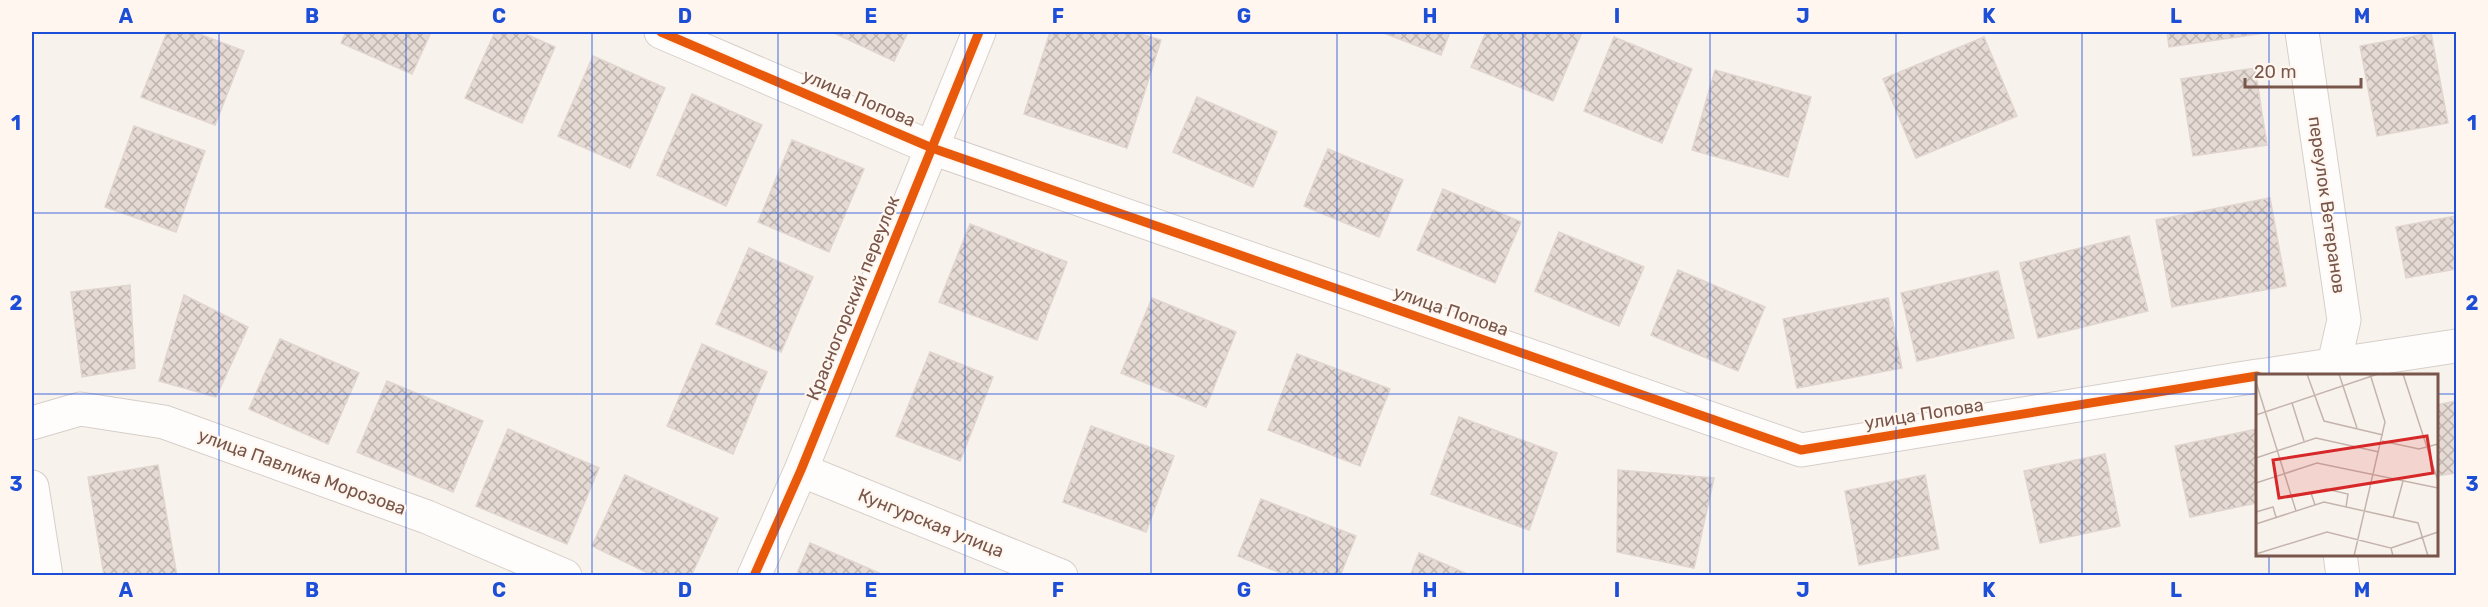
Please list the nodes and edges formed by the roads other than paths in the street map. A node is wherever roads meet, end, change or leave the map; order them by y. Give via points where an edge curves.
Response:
1 (661, 32) edge
2 (979, 32) edge
3 (2302, 32) edge
4 (932, 147) junction
5 (2457, 346) edge
6 (2331, 370) edge
7 (2282, 374) edge
8 (2256, 376) edge
9 (32, 423) edge
10 (801, 470) junction
11 (32, 487) edge
12 (2340, 556) edge
13 (46, 576) edge
14 (565, 576) edge
15 (754, 576) edge
16 (1061, 576) edge
17 (2343, 576) edge

1 - 4 street, улица Попова
2 - 4 street, Красногорский переулок
3 - 6 street, переулок Ветеранов via 2344,320
4 - 8 street, улица Попова via 1801,450
4 - 10 street, Красногорский переулок
5 - 6 street, улица Попова
6 - 7 street, улица Попова
9 - 14 street, улица Павлика Морозова via 80,409 164,422 427,517
10 - 15 street, Красногорский переулок
10 - 16 street, Кунгурская улица
11 - 13 street
12 - 17 street

